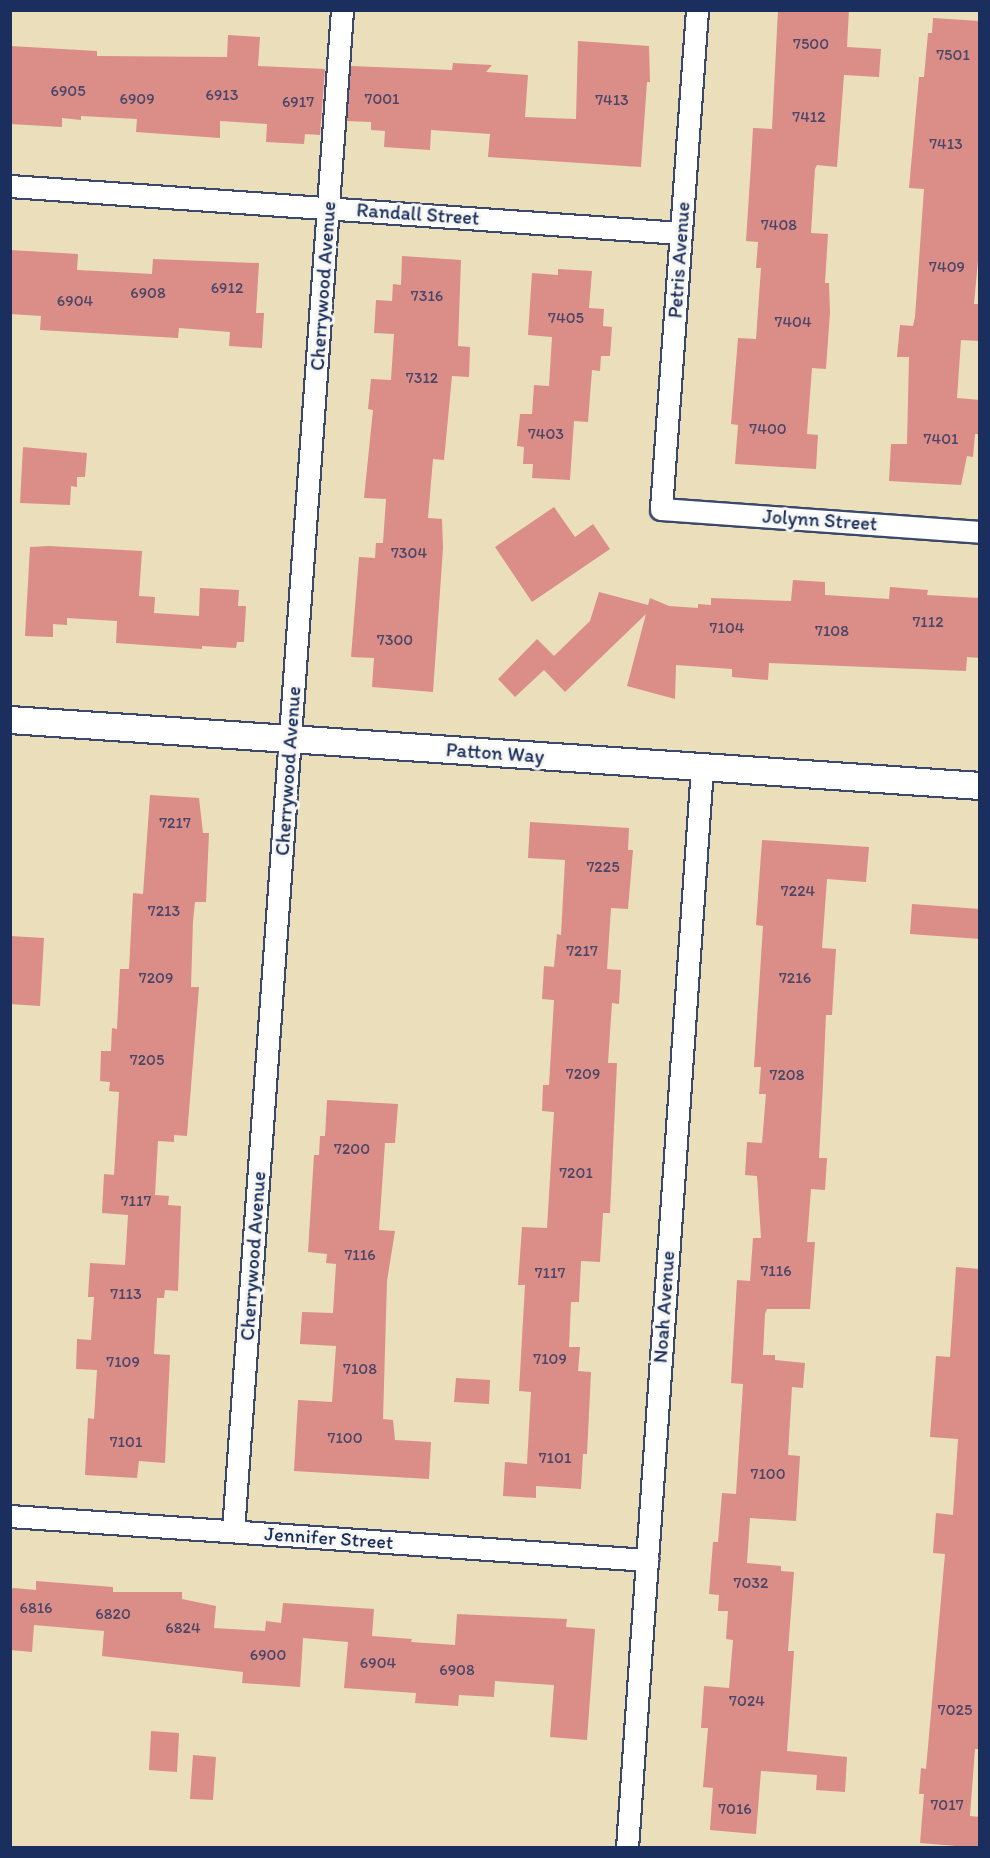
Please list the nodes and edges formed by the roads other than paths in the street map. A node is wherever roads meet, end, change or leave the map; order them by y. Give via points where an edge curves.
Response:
1 (342, 10) edge
2 (697, 10) edge
3 (10, 186) edge
4 (328, 208) junction
5 (681, 232) junction
6 (662, 509) joint
7 (980, 532) edge
8 (10, 720) edge
9 (290, 739) junction
10 (702, 768) junction
11 (980, 786) edge
12 (10, 1516) edge
13 (233, 1532) junction
14 (647, 1560) junction
15 (627, 1848) edge

1 - 4 street, Cherrywood Avenue
2 - 5 street, Petris Avenue
3 - 4 street, Randall Street
4 - 5 street, Randall Street
4 - 9 street, Cherrywood Avenue
5 - 6 street, Petris Avenue
6 - 7 street, Jolynn Street
8 - 9 street, Patton Way
9 - 10 street, Patton Way
9 - 13 street, Cherrywood Avenue
10 - 11 street, Patton Way
10 - 14 street, Noah Avenue
12 - 13 street, Jennifer Street
13 - 14 street, Jennifer Street
14 - 15 street, Noah Avenue

